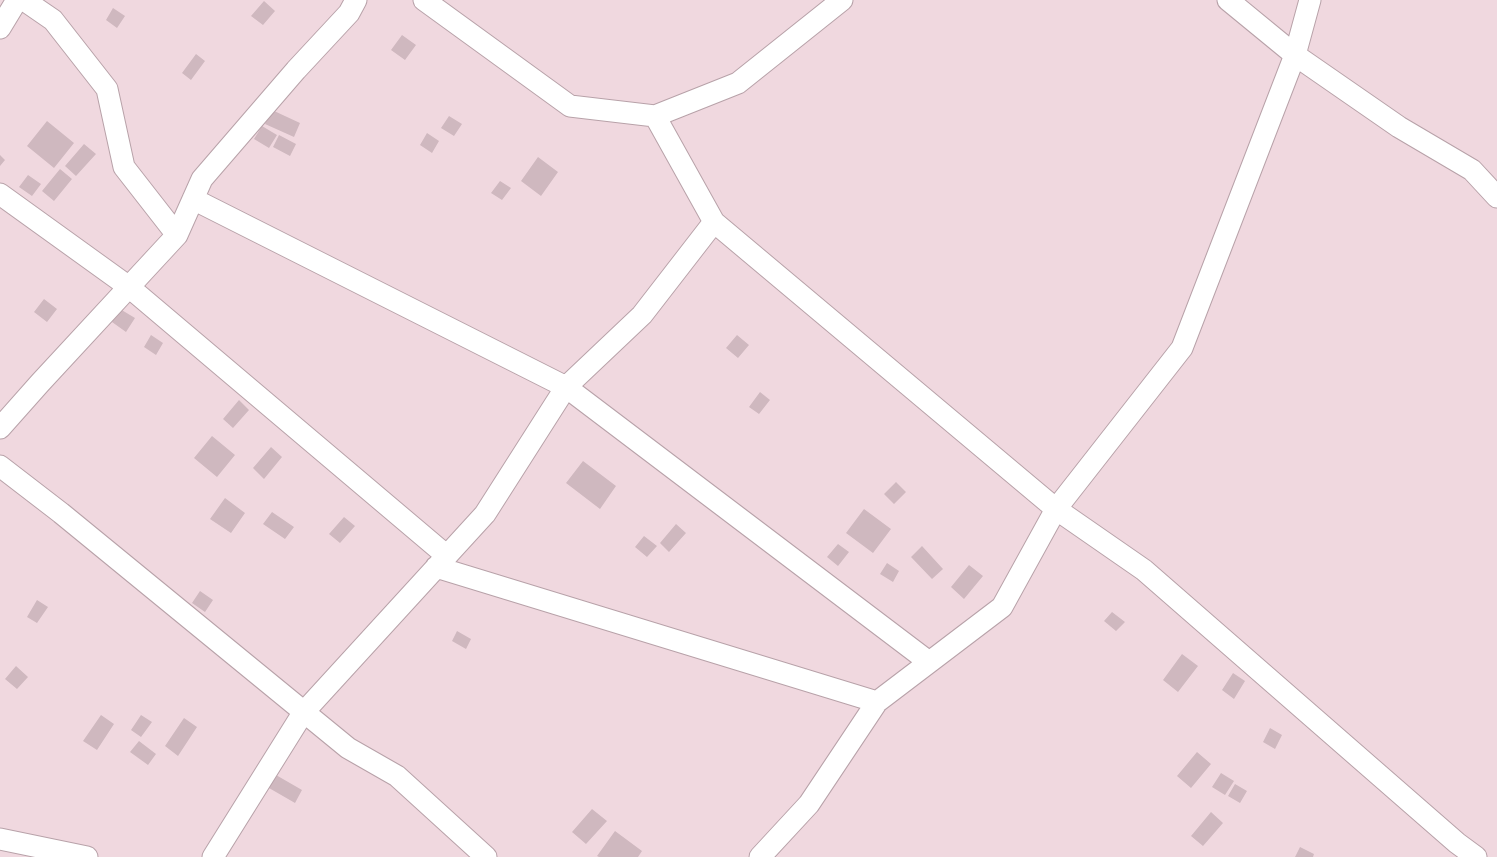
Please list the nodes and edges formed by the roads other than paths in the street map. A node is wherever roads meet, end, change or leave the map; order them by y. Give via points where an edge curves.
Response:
1 (17, 0) edge
2 (24, 0) edge
3 (356, 0) edge
4 (424, 0) edge
5 (842, 0) edge
6 (1228, 0) edge
7 (1310, 0) edge
8 (0, 28) edge
9 (1295, 55) junction
10 (656, 116) junction
11 (0, 194) edge
12 (1497, 197) edge
13 (193, 199) junction
14 (714, 222) junction
15 (177, 235) junction
16 (129, 287) junction
17 (566, 387) junction
18 (0, 428) edge
19 (0, 466) edge
20 (1056, 509) junction
21 (441, 562) junction
22 (929, 662) junction
23 (877, 702) junction
24 (303, 713) junction
25 (0, 839) edge
26 (87, 857) edge
27 (213, 857) edge
28 (486, 857) edge
29 (760, 857) edge
30 (1476, 857) edge

1 - 8 street
2 - 15 street via 53,20 107,89 124,168
3 - 13 street via 349,13 202,179
4 - 10 street via 570,106
5 - 10 street via 738,83
6 - 9 street
7 - 9 street
9 - 12 street via 1399,127 1472,170
9 - 20 street via 1182,348
10 - 14 street
11 - 16 street
13 - 15 street
13 - 17 street
14 - 17 street via 642,315
14 - 20 street
15 - 16 street
16 - 18 street
16 - 21 street
17 - 21 street via 485,514
17 - 22 street
19 - 24 street via 61,513
20 - 22 street via 1002,607
20 - 30 street via 1144,570 1457,844
21 - 23 street
21 - 24 street
22 - 23 street
23 - 29 street via 810,804
24 - 27 street
24 - 28 street via 348,748 397,776
25 - 26 street

